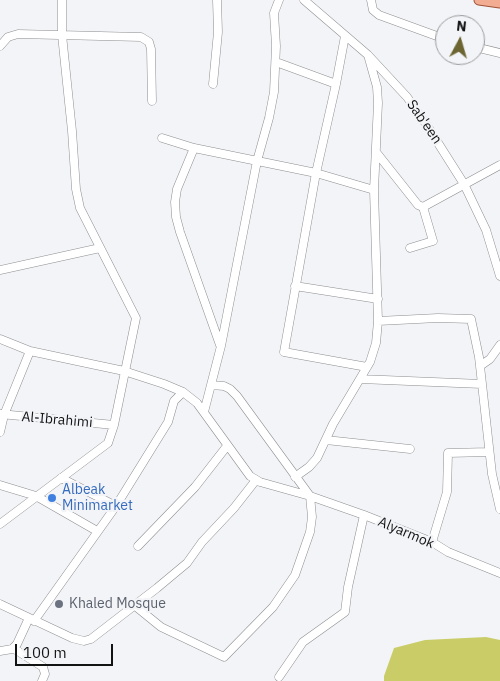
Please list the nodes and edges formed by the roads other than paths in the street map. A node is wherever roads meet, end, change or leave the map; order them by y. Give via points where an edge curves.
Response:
1 (62, 0) edge
2 (217, 0) edge
3 (279, 0) edge
4 (304, 0) edge
5 (371, 0) edge
6 (479, 0) edge
7 (500, 3) edge
8 (62, 35) junction
9 (435, 35) edge
10 (345, 36) junction
11 (0, 46) edge
12 (485, 49) edge
13 (500, 53) edge
14 (368, 55) junction
15 (276, 62) junction
16 (213, 84) dead end
17 (336, 84) junction
18 (152, 101) dead end
19 (162, 138) dead end
20 (194, 148) junction
21 (376, 152) junction
22 (257, 161) junction
23 (500, 165) edge
24 (316, 173) junction
25 (464, 184) junction
26 (374, 190) junction
27 (423, 207) junction
28 (100, 248) junction
29 (410, 248) dead end
30 (0, 270) edge
31 (500, 276) edge
32 (295, 286) junction
33 (378, 300) junction
34 (378, 321) junction
35 (0, 339) edge
36 (500, 345) edge
37 (220, 346) junction
38 (30, 351) junction
39 (480, 366) junction
40 (367, 368) junction
41 (124, 371) junction
42 (360, 379) junction
43 (482, 384) junction
44 (211, 385) junction
45 (183, 392) junction
46 (204, 412) junction
47 (2, 415) edge
48 (114, 425) junction
49 (0, 432) edge
50 (326, 440) junction
51 (227, 446) junction
52 (410, 449) dead end
53 (489, 452) junction
54 (295, 477) junction
55 (61, 478) junction
56 (256, 480) junction
57 (0, 485) edge
58 (36, 496) junction
59 (310, 496) junction
60 (116, 506) junction
61 (500, 509) edge
62 (364, 515) junction
63 (0, 524) edge
64 (97, 530) junction
65 (432, 542) junction
66 (138, 546) dead end
67 (500, 573) edge
68 (0, 604) edge
69 (134, 606) junction
70 (32, 620) junction
71 (13, 648) junction
72 (0, 651) edge
73 (278, 677) dead end
74 (42, 681) edge

1 - 8 street
2 - 16 street via 218,32
3 - 15 street via 274,13
4 - 10 street, Sab'een
5 - 9 street via 373,10 379,15
6 - 7 main road
8 - 11 street via 15,35
8 - 18 street via 139,36 146,39 151,49
8 - 28 street via 76,189 80,208
10 - 14 street, Sab'een
10 - 17 street
12 - 13 street
14 - 21 street via 377,87
14 - 25 street, Sab'een via 407,97
15 - 17 street
15 - 22 street via 274,92
17 - 24 street
19 - 20 street
20 - 22 street
20 - 37 street via 177,189 176,217
21 - 26 street
21 - 27 street via 418,205
22 - 24 street
22 - 37 street
23 - 25 street
24 - 26 street
24 - 32 street
25 - 27 street
25 - 31 street, Sab'een via 486,230
26 - 33 street
27 - 29 street via 433,240
28 - 30 street
28 - 41 street via 136,318
32 - 33 street
32 - 40 street via 284,352
33 - 34 street
34 - 39 street via 471,319
34 - 40 street via 376,343
35 - 38 street
36 - 39 street
37 - 44 street
38 - 41 street
38 - 47 street
39 - 43 street
40 - 42 street
41 - 45 street
41 - 48 street
42 - 43 street
42 - 50 street
43 - 53 street
44 - 46 street
44 - 54 street via 230,388
45 - 46 street
45 - 60 street via 174,401 168,422
46 - 51 street
47 - 48 street, Al-Ibrahimi
47 - 49 street
48 - 55 street via 108,442
50 - 52 street
50 - 54 street via 314,463
51 - 56 street
51 - 66 street via 195,487
53 - 61 street
53 - 65 street via 448,453 447,492
54 - 59 street
55 - 58 street
55 - 60 street
56 - 59 street, Alyarmok
56 - 69 street via 187,562
57 - 58 street
58 - 63 street
58 - 64 street
59 - 62 street, Alyarmok
59 - 69 street via 310,532 296,575 273,607 224,657 161,627
60 - 64 street
62 - 65 street, Alyarmok
62 - 73 street via 345,612 303,642
64 - 70 street
65 - 67 street, Alyarmok
68 - 70 street
69 - 70 street via 87,640 72,638
70 - 71 street
71 - 72 street
71 - 74 street via 44,667

